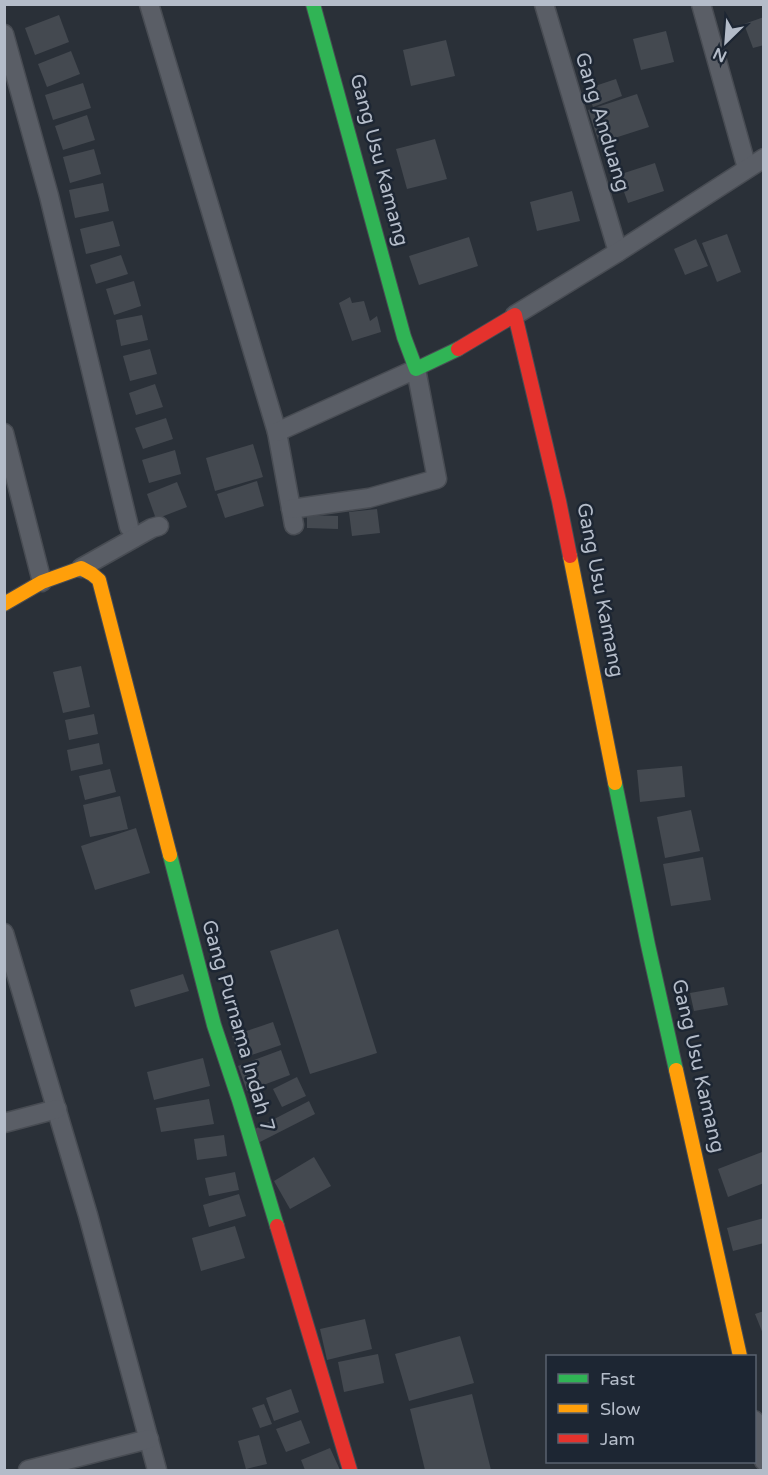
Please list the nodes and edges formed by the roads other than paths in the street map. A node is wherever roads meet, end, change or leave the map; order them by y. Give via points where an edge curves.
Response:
1 (149, 4) edge
2 (313, 4) edge
3 (544, 4) edge
4 (701, 4) edge
5 (4, 34) edge
6 (764, 158) edge
7 (747, 168) junction
8 (618, 252) junction
9 (515, 315) junction
10 (416, 369) junction
11 (277, 432) junction
12 (4, 433) edge
13 (159, 526) dead end
14 (129, 527) dead end
15 (81, 568) junction
16 (42, 582) junction
17 (4, 603) edge
18 (4, 933) edge
19 (57, 1109) junction
20 (4, 1123) edge
21 (740, 1355) edge
22 (756, 1428) edge
23 (149, 1439) junction
24 (764, 1461) edge
25 (28, 1470) edge
26 (157, 1470) edge
27 (350, 1470) edge

1 - 11 street
2 - 10 street, Gang Usu Kamang
3 - 8 street, Gang Anduang
4 - 7 street
5 - 14 street via 49,196
6 - 7 street
7 - 8 street
8 - 9 street
9 - 10 street
9 - 21 street, Gang Usu Kamang via 559,501 648,945
10 - 11 street
10 - 11 street via 437,479 293,517
12 - 16 street
13 - 15 street
15 - 16 street
15 - 27 street, Gang Purnama Indah 7 via 99,580 214,1025
16 - 17 street
18 - 19 street
19 - 20 street
19 - 23 street
22 - 24 street
23 - 25 street
23 - 26 street

